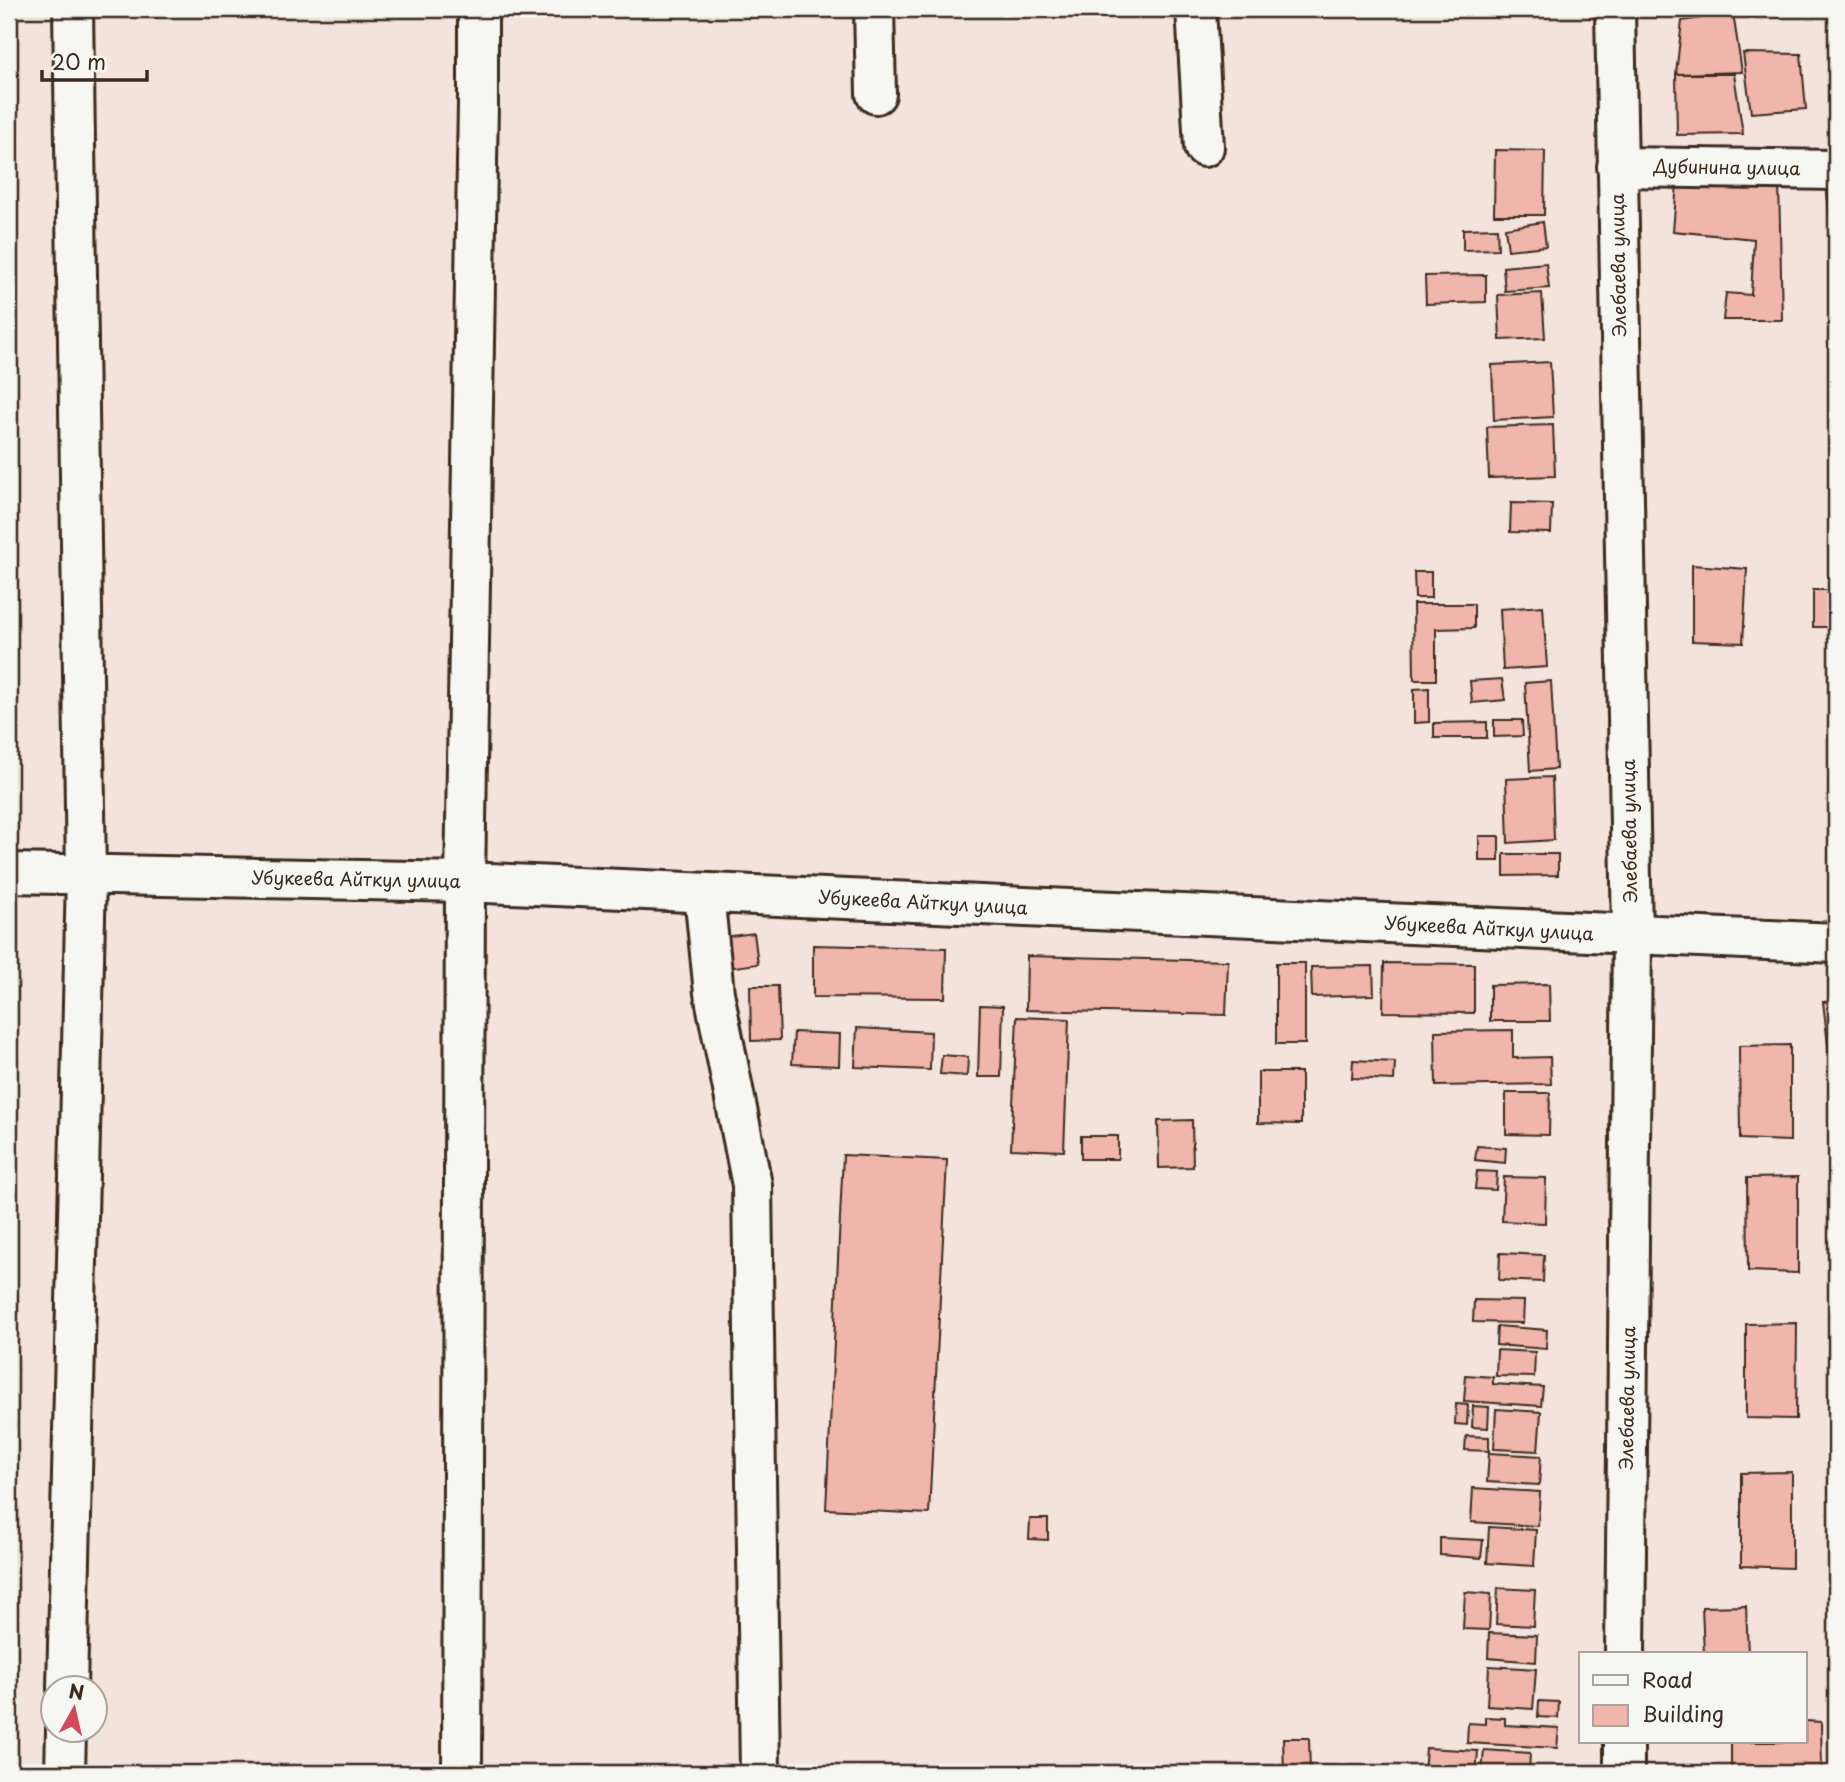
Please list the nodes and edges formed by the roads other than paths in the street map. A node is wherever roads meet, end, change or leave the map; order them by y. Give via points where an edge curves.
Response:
1 (73, 9) edge
2 (478, 9) edge
3 (874, 9) edge
4 (1196, 9) edge
5 (1615, 9) edge
6 (876, 94) dead end
7 (1204, 147) dead end
8 (1617, 167) junction
9 (1836, 170) edge
10 (9, 873) edge
11 (86, 875) junction
12 (465, 882) junction
13 (704, 894) junction
14 (1632, 935) junction
15 (1836, 943) edge
16 (1625, 1652) edge
17 (67, 1674) edge
18 (66, 1744) edge
19 (1624, 1744) edge
20 (65, 1773) edge
21 (462, 1773) edge
22 (760, 1773) edge
23 (1624, 1773) edge

1 - 11 street
2 - 12 street
3 - 6 street
4 - 7 street
5 - 8 street, Элебаева улица
8 - 9 street, Дубинина улица
8 - 14 street, Элебаева улица
10 - 11 street, Убукеева Айткул улица
11 - 12 street, Убукеева Айткул улица
11 - 17 street
12 - 13 street, Убукеева Айткул улица
12 - 21 street
13 - 14 street, Убукеева Айткул улица
13 - 22 street via 714,993 752,1185
14 - 15 street, Убукеева Айткул улица
14 - 16 street, Элебаева улица
18 - 20 street
19 - 23 street

